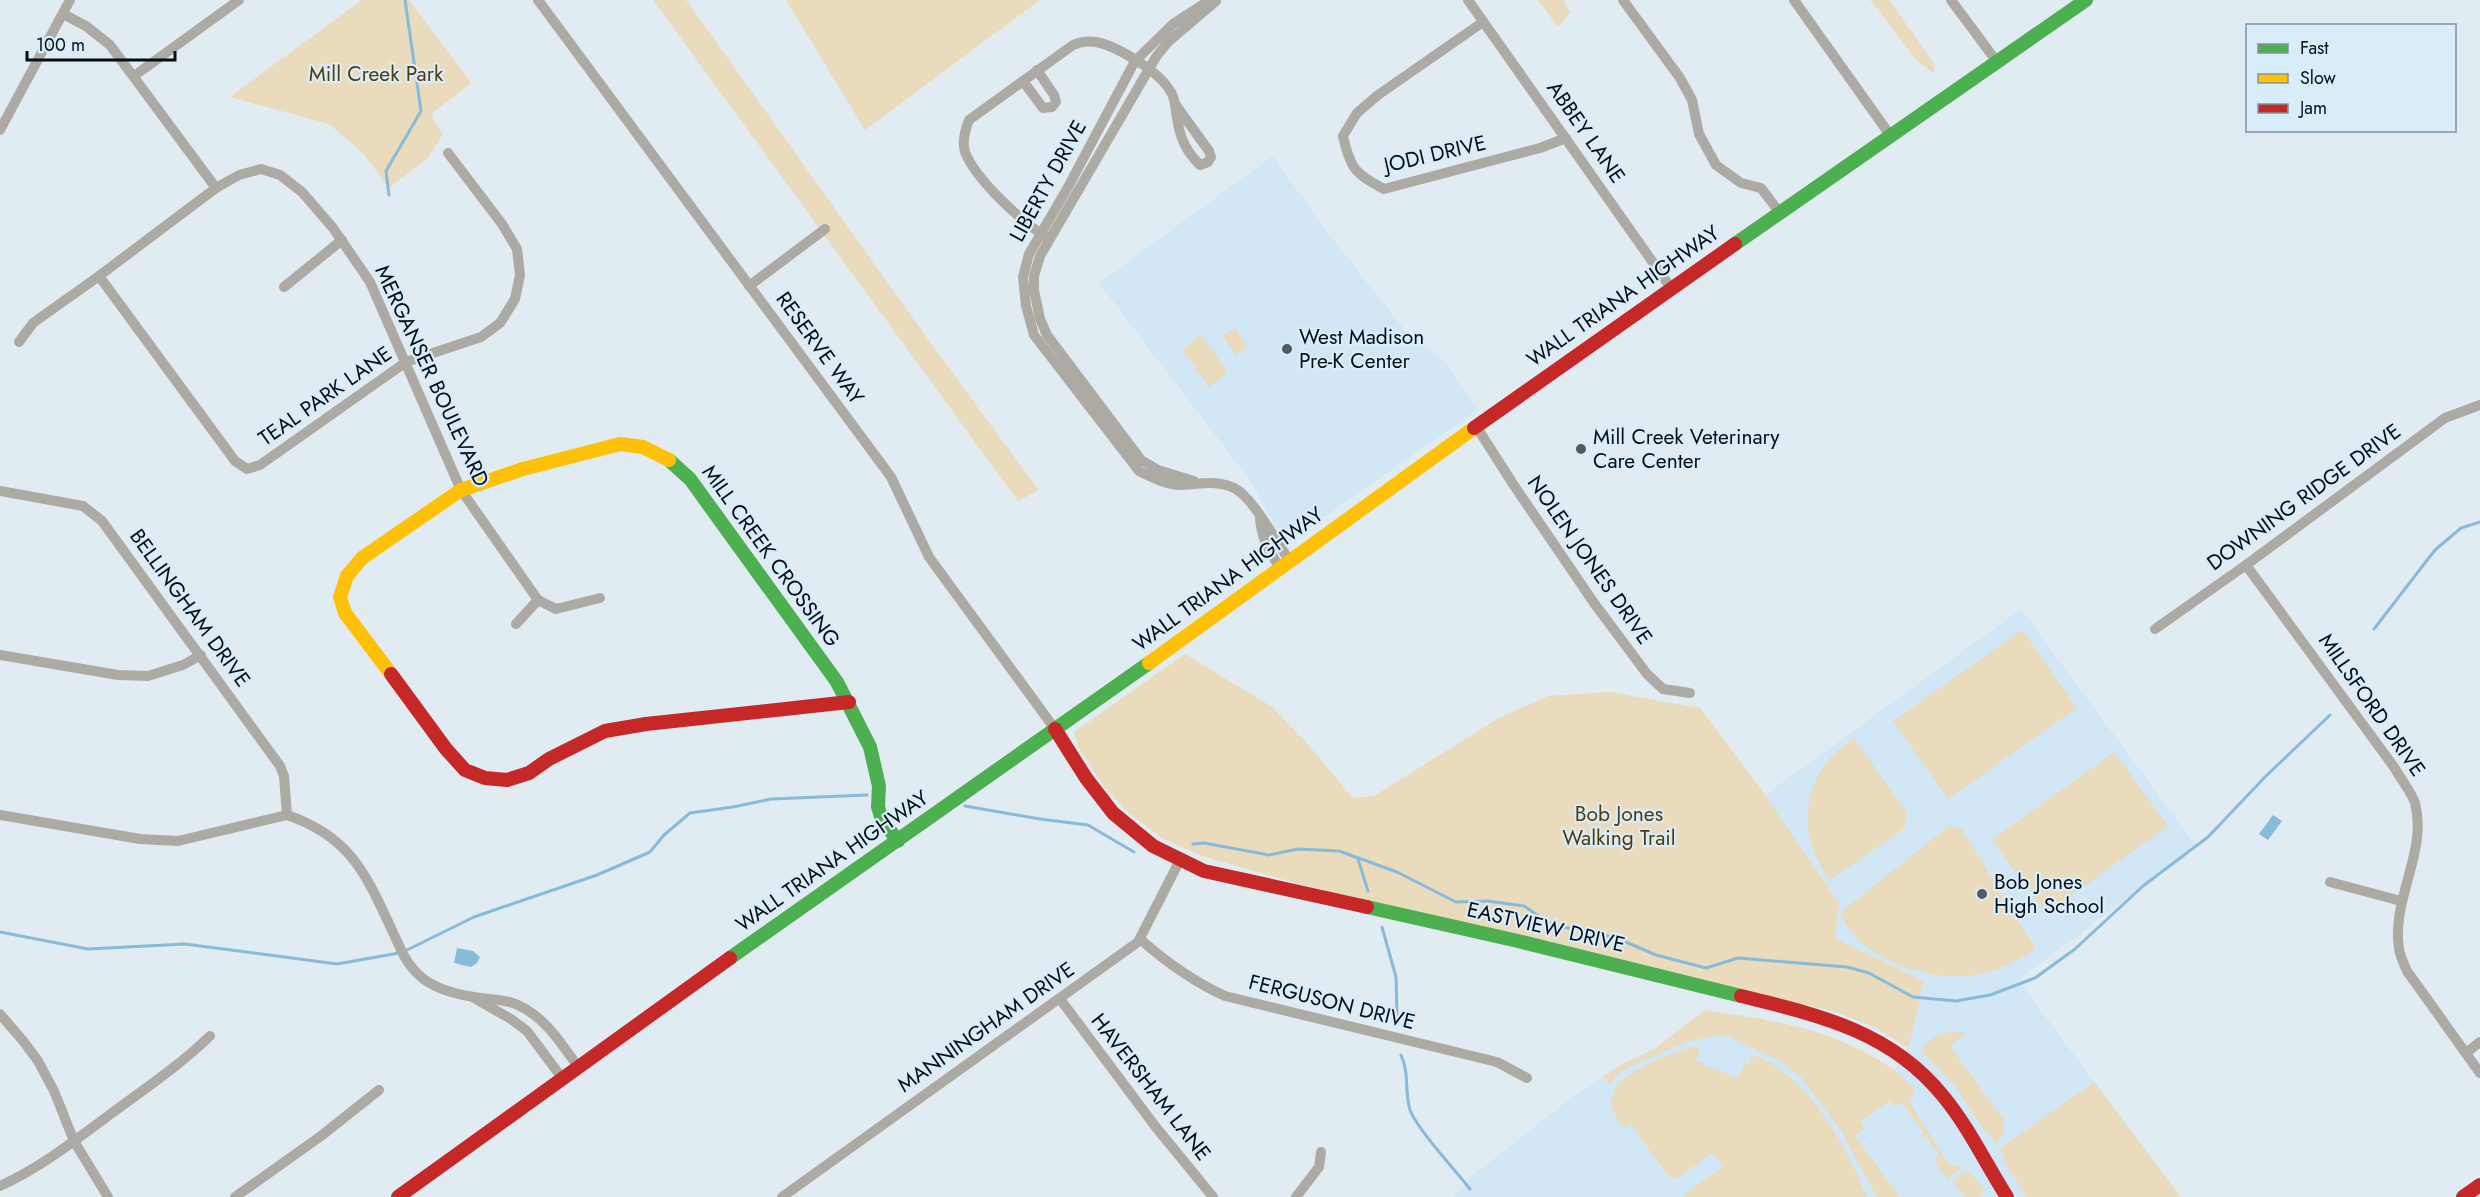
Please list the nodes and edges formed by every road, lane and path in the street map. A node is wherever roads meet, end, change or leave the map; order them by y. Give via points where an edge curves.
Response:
1 (70, 0) edge
2 (239, 0) edge
3 (538, 0) edge
4 (1210, 0) edge
5 (1217, 0) edge
6 (1468, 0) edge
7 (1623, 0) edge
8 (1794, 0) edge
9 (1951, 0) edge
10 (2086, 0) edge
11 (63, 14) junction
12 (1483, 22) junction
13 (1135, 61) junction
14 (1997, 62) junction
15 (1148, 69) junction
16 (1037, 70) junction
17 (134, 76) junction
18 (1023, 81) junction
19 (1175, 104) junction
20 (0, 130) edge
21 (1890, 135) junction
22 (1566, 138) junction
23 (448, 153) dead end
24 (216, 188) junction
25 (1780, 213) junction
26 (825, 229) dead end
27 (1040, 233) junction
28 (1050, 239) junction
29 (342, 240) junction
30 (99, 276) junction
31 (749, 286) junction
32 (284, 287) dead end
33 (1671, 288) junction
34 (19, 342) dead end
35 (406, 362) junction
36 (2480, 405) edge
37 (1476, 426) junction
38 (1197, 483) junction
39 (462, 490) junction
40 (0, 491) edge
41 (1285, 565) junction
42 (2246, 565) junction
43 (600, 598) dead end
44 (538, 600) junction
45 (516, 624) dead end
46 (2155, 628) dead end
47 (0, 655) edge
48 (201, 655) junction
49 (1690, 693) dead end
50 (849, 702) junction
51 (1055, 729) junction
52 (0, 815) edge
53 (286, 815) junction
54 (898, 841) junction
55 (1180, 860) junction
56 (2330, 882) dead end
57 (2401, 901) junction
58 (1140, 939) junction
59 (474, 998) junction
60 (1060, 999) junction
61 (0, 1014) edge
62 (210, 1036) dead end
63 (2480, 1042) edge
64 (2466, 1053) junction
65 (578, 1067) junction
66 (2480, 1073) edge
67 (562, 1078) junction
68 (1527, 1078) dead end
69 (379, 1090) dead end
70 (74, 1141) junction
71 (1321, 1152) dead end
72 (2480, 1185) edge
73 (0, 1186) edge
74 (108, 1197) edge
75 (236, 1197) edge
76 (398, 1197) edge
77 (782, 1197) edge
78 (1213, 1197) edge
79 (1296, 1197) edge
80 (2007, 1197) edge
81 (2463, 1197) edge

1 - 11 street
2 - 17 street
3 - 31 street, RESERVE WAY
4 - 13 street, LIBERTY DRIVE via 1173,24
5 - 15 street, LIBERTY DRIVE via 1168,42
6 - 12 street, ABBEY LANE
7 - 25 street via 1680,78 1692,100 1699,134 1716,165 1742,183 1761,188
8 - 21 street
9 - 14 street
10 - 14 street, WALL TRIANA HIGHWAY
11 - 17 street via 87,26 110,45
11 - 20 street
12 - 22 street, ABBEY LANE
12 - 22 street, JODI DRIVE via 1357,113 1343,136 1348,161 1364,179 1384,189
13 - 15 street
13 - 16 street via 1113,47 1083,42 1072,45
13 - 27 street, LIBERTY DRIVE
14 - 21 street, WALL TRIANA HIGHWAY
15 - 19 street via 1161,79
15 - 28 street, LIBERTY DRIVE
16 - 18 street
16 - 18 street via 1054,95 1056,102 1052,107 1043,108
17 - 24 street
18 - 27 street via 969,120 964,131 964,151 1001,201
19 - 19 street via 1209,151 1208,162 1200,165 1183,145
21 - 25 street, WALL TRIANA HIGHWAY
22 - 33 street, ABBEY LANE
23 - 35 street, TEAL PARK LANE via 517,249 520,275 515,299 500,323 471,341
24 - 29 street, MERGANSER BOULEVARD via 239,175 261,169 280,175 302,192
24 - 30 street, MERGANSER BOULEVARD
25 - 33 street, WALL TRIANA HIGHWAY
26 - 31 street
27 - 28 street
27 - 38 street, LIBERTY DRIVE via 1023,277 1035,335 1139,471 1171,483
28 - 38 street, LIBERTY DRIVE via 1034,276 1036,302 1047,335 1141,460
29 - 32 street
29 - 35 street, MERGANSER BOULEVARD via 370,282
30 - 34 street, MERGANSER BOULEVARD via 33,323
30 - 35 street, TEAL PARK LANE via 235,461 247,469 280,452
31 - 51 street, RESERVE WAY via 891,477 929,557
33 - 37 street, WALL TRIANA HIGHWAY
35 - 39 street, MERGANSER BOULEVARD
36 - 42 street, DOWNING RIDGE DRIVE via 2445,418
37 - 41 street, WALL TRIANA HIGHWAY
37 - 49 street, NOLEN JONES DRIVE via 1594,603 1647,674 1663,689
38 - 41 street, LIBERTY DRIVE via 1234,487 1246,497 1260,517 1264,543
39 - 44 street, MERGANSER BOULEVARD
39 - 50 street, MILL CREEK CROSSING via 522,469 620,444 643,447 666,457 690,479
39 - 50 street, MILL CREEK CROSSING via 362,558 347,576 340,597 345,613 465,770 485,778 507,780 529,773 605,731
40 - 48 street, BELLINGHAM DRIVE via 83,507 102,521
41 - 51 street, WALL TRIANA HIGHWAY
42 - 46 street, DOWNING RIDGE DRIVE
42 - 57 street, MILLSFORD DRIVE via 2362,722 2414,801 2416,842
43 - 44 street via 556,609
44 - 45 street
47 - 48 street via 118,675 148,676
48 - 53 street, BELLINGHAM DRIVE via 280,766
50 - 54 street, MILL CREEK CROSSING via 870,747 882,820
51 - 54 street, WALL TRIANA HIGHWAY
51 - 55 street, EASTVIEW DRIVE via 1113,813 1153,846
52 - 53 street via 140,839 178,841
53 - 59 street via 320,829 348,853 370,883 409,966 438,987
54 - 65 street, WALL TRIANA HIGHWAY
55 - 58 street, MANNINGHAM DRIVE
55 - 80 street, EASTVIEW DRIVE via 1204,871 1518,941 1805,1012 1855,1029 1884,1043 1929,1079
56 - 57 street
57 - 64 street, MILLSFORD DRIVE via 2399,951 2407,971
58 - 60 street, MANNINGHAM DRIVE
58 - 68 street, FERGUSON DRIVE via 1200,985 1225,996 1497,1062
59 - 65 street via 507,1000 530,1011 552,1030
59 - 67 street via 526,1031
60 - 77 street, MANNINGHAM DRIVE
60 - 78 street, HAVERSHAM LANE
61 - 70 street via 38,1061
62 - 70 street via 187,1058
63 - 64 street
64 - 66 street, MILLSFORD DRIVE
65 - 67 street, WALL TRIANA HIGHWAY
67 - 76 street, WALL TRIANA HIGHWAY
69 - 75 street
70 - 73 street
70 - 74 street
71 - 79 street via 1319,1167
72 - 81 street

